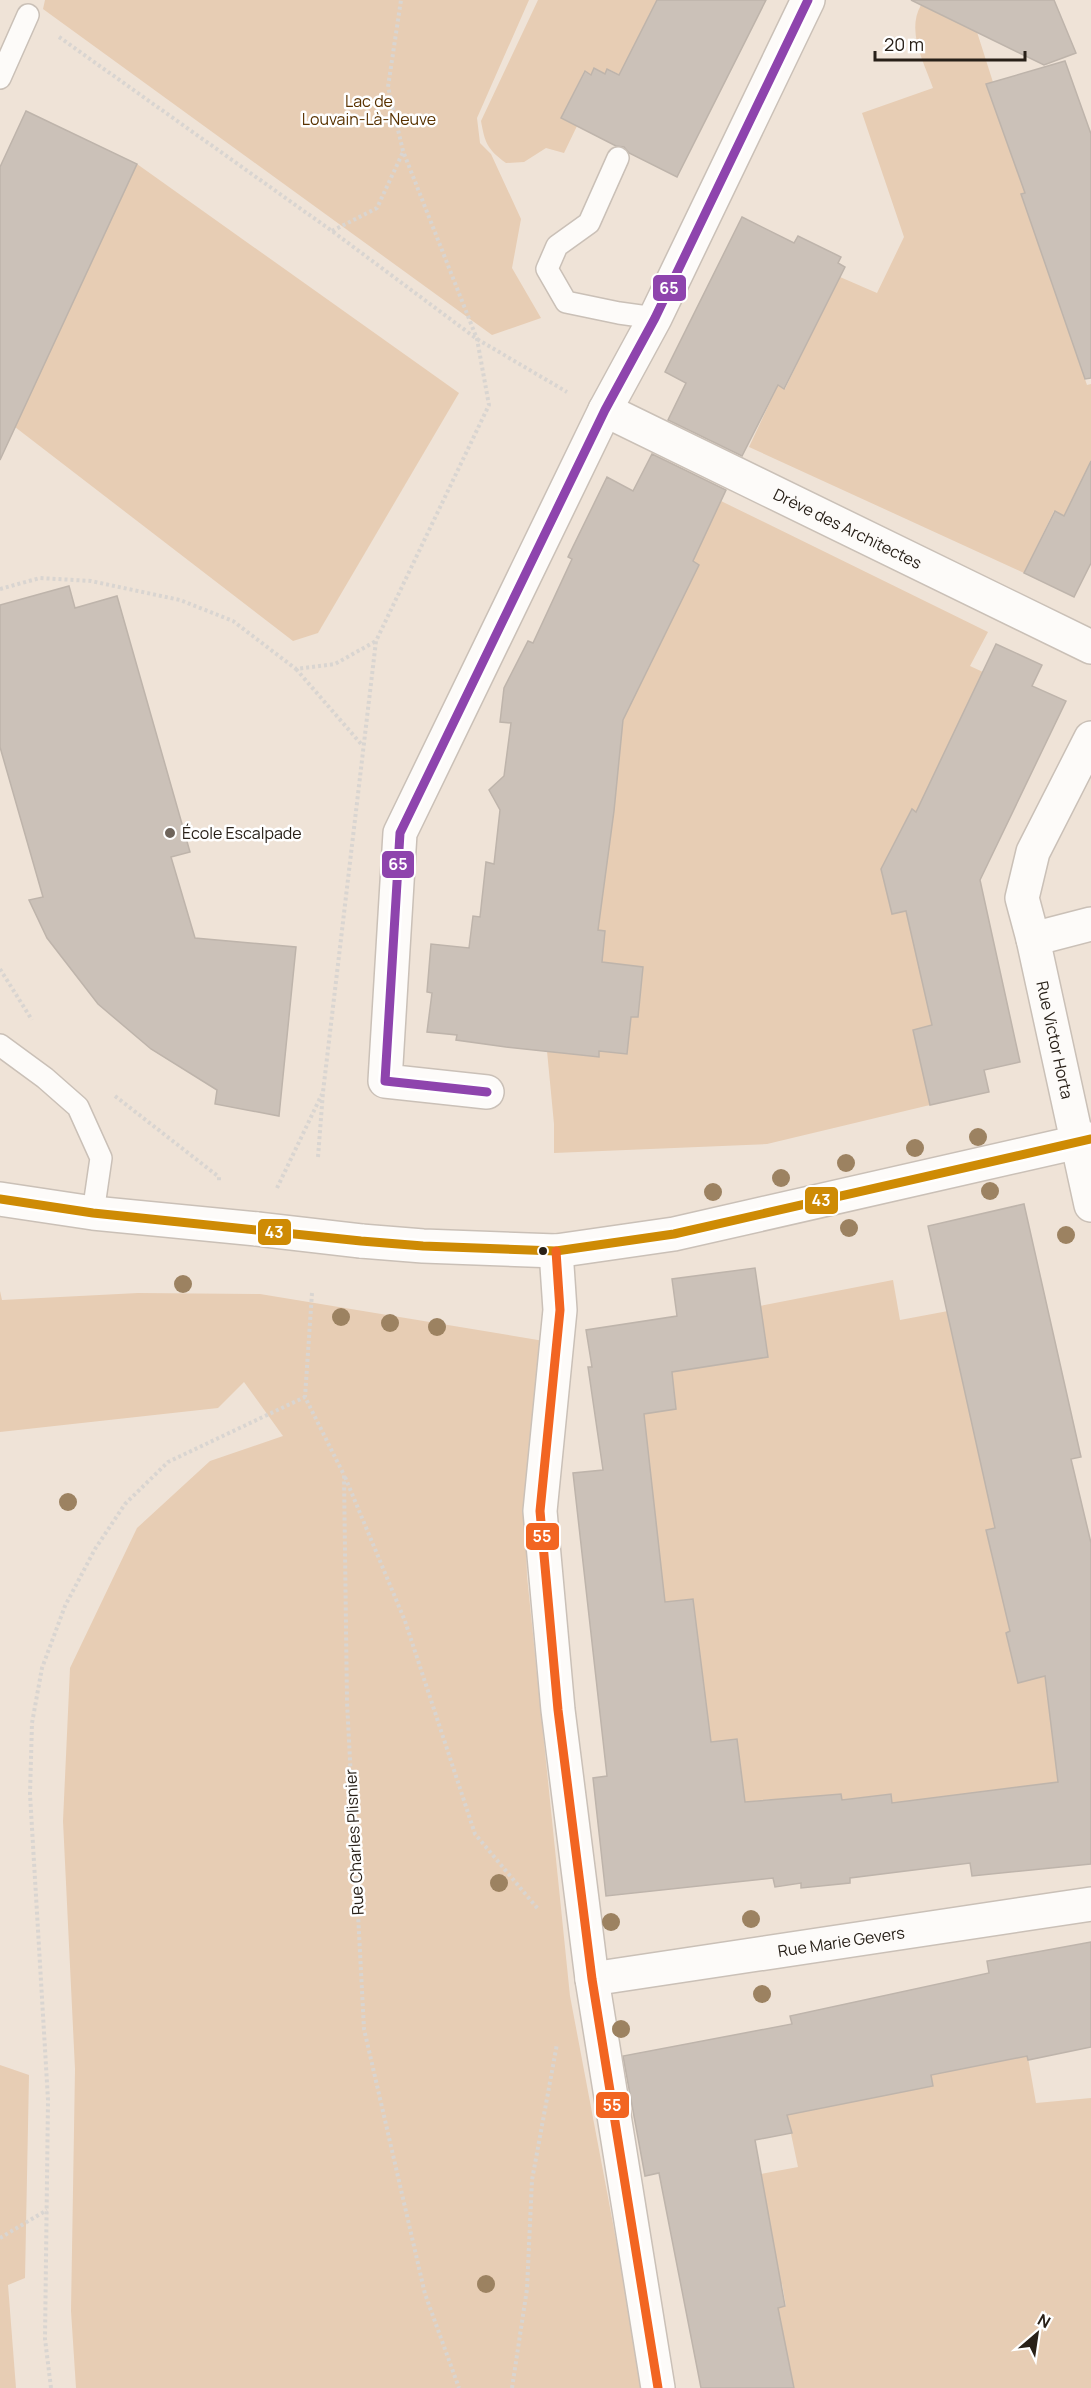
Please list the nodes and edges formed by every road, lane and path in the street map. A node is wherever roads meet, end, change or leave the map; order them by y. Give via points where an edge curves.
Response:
1 (401, 0) edge
2 (808, 0) edge
3 (28, 15) joint
4 (0, 78) edge
5 (403, 151) junction
6 (618, 158) dead end
7 (332, 231) junction
8 (655, 318) junction
9 (477, 339) junction
10 (605, 410) junction
11 (0, 590) edge
12 (376, 641) junction
13 (1091, 647) edge
14 (296, 669) junction
15 (1091, 738) edge
16 (362, 745) junction
17 (1091, 924) edge
18 (1033, 939) junction
19 (0, 969) edge
20 (34, 1023) dead end
21 (0, 1045) edge
22 (323, 1092) junction
23 (487, 1092) dead end
24 (111, 1093) dead end
25 (1084, 1141) edge
26 (318, 1157) dead end
27 (0, 1199) edge
28 (1091, 1205) edge
29 (93, 1213) junction
30 (214, 1224) junction
31 (258, 1229) junction
32 (556, 1251) junction
33 (312, 1293) dead end
34 (305, 1396) junction
35 (344, 1474) junction
36 (1091, 1904) edge
37 (539, 1911) dead end
38 (592, 1979) junction
39 (559, 2037) dead end
40 (46, 2210) junction
41 (0, 2238) edge
42 (51, 2388) edge
43 (459, 2388) edge
44 (512, 2388) edge
45 (658, 2388) edge

1 - 5 path via 388,87
2 - 8 street
3 - 4 lane
3 - 7 path
5 - 7 path via 377,208
5 - 9 path
6 - 8 lane via 589,223 557,246 547,269 566,302
7 - 9 path
8 - 10 street
9 - 10 path
9 - 12 path via 489,405
10 - 13 street, Drève des Architectes
10 - 23 street via 400,833 385,1081
11 - 14 path via 40,578 91,581 180,600 233,621
12 - 14 path via 335,664
12 - 16 path
14 - 16 path
15 - 18 street, Rue Victor Horta via 1033,852 1022,898
16 - 22 path
17 - 18 street
18 - 25 street, Rue Victor Horta
19 - 20 path
21 - 29 lane via 78,1107 101,1158
22 - 26 path
22 - 31 path
24 - 30 path via 219,1177
25 - 28 street, Rue Victor Horta
25 - 32 street via 674,1234
27 - 29 street
29 - 30 street
30 - 31 street
31 - 32 street, bridge via 423,1246
32 - 38 street via 560,1310 540,1511 558,1710
33 - 34 path
34 - 35 path, Rue Charles Plisnier
34 - 40 path via 168,1462 125,1504 95,1549 65,1606 42,1668 32,1723 30,1794 48,2100
35 - 37 path via 405,1621 475,1834
35 - 43 path, Rue Charles Plisnier via 347,1702 364,2029 425,2294
36 - 38 street, Rue Marie Gevers
38 - 45 street
39 - 44 path via 532,2180 527,2289
40 - 41 path
40 - 42 path via 45,2339

